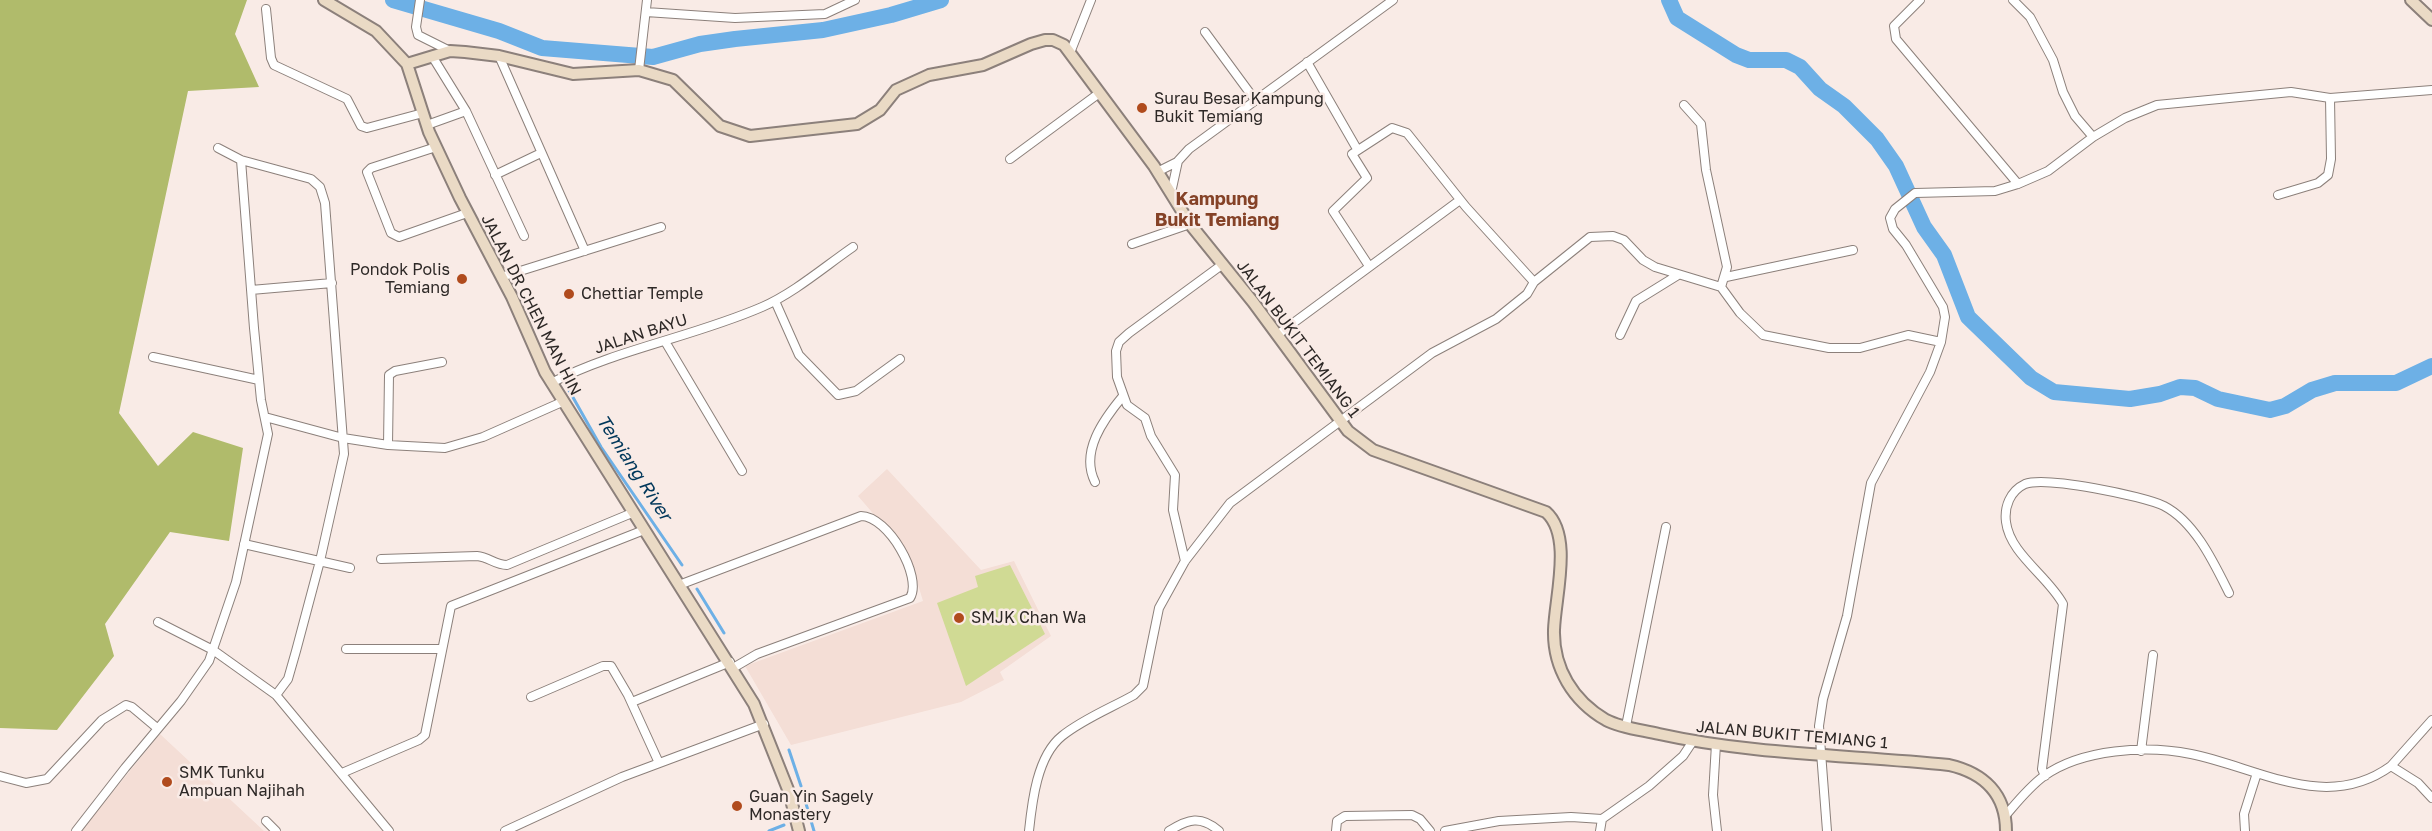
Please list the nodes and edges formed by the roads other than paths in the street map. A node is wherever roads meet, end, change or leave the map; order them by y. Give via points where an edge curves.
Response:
1 (324, 0) edge
2 (420, 0) edge
3 (647, 0) edge
4 (855, 0) edge
5 (1091, 0) edge
6 (1394, 0) edge
7 (1920, 0) edge
8 (2013, 0) edge
9 (2411, 0) edge
10 (1380, 4) edge
11 (266, 9) dead end
12 (646, 12) junction
13 (2432, 20) edge
14 (1205, 32) dead end
15 (450, 51) junction
16 (1070, 53) junction
17 (432, 56) junction
18 (499, 56) junction
19 (1307, 62) junction
20 (407, 64) junction
21 (639, 70) junction
22 (2432, 90) edge
23 (1098, 94) junction
24 (2330, 98) junction
25 (1255, 100) junction
26 (1684, 105) dead end
27 (466, 111) junction
28 (423, 113) junction
29 (428, 125) junction
30 (2093, 137) junction
31 (218, 147) dead end
32 (436, 147) junction
33 (1357, 149) junction
34 (542, 153) junction
35 (1010, 159) dead end
36 (242, 160) junction
37 (1178, 161) junction
38 (1157, 172) junction
39 (495, 175) junction
40 (2018, 184) junction
41 (1170, 194) junction
42 (2278, 195) dead end
43 (1460, 200) junction
44 (467, 213) junction
45 (1190, 224) junction
46 (661, 227) dead end
47 (524, 236) dead end
48 (1132, 244) dead end
49 (853, 247) dead end
50 (1853, 250) dead end
51 (585, 251) junction
52 (1223, 264) junction
53 (1369, 266) junction
54 (1678, 275) junction
55 (501, 277) junction
56 (1726, 277) junction
57 (1534, 282) junction
58 (332, 283) junction
59 (1721, 288) junction
60 (251, 290) junction
61 (775, 301) junction
62 (1277, 335) junction
63 (1620, 335) dead end
64 (1941, 342) junction
65 (666, 343) junction
66 (153, 357) dead end
67 (900, 359) dead end
68 (442, 362) dead end
69 (259, 380) junction
70 (551, 383) junction
71 (1123, 396) junction
72 (562, 402) junction
73 (265, 417) junction
74 (1341, 421) junction
75 (343, 438) junction
76 (388, 445) junction
77 (742, 471) dead end
78 (1095, 482) dead end
79 (633, 513) junction
80 (1666, 527) dead end
81 (644, 530) junction
82 (244, 544) junction
83 (381, 559) dead end
84 (321, 561) junction
85 (1185, 561) junction
86 (350, 568) dead end
87 (679, 585) junction
88 (2229, 593) dead end
89 (158, 622) dead end
90 (346, 649) dead end
91 (441, 649) junction
92 (213, 650) junction
93 (2153, 655) dead end
94 (731, 665) junction
95 (276, 694) junction
96 (531, 697) dead end
97 (632, 702) junction
98 (2432, 720) edge
99 (764, 724) junction
100 (1626, 726) junction
101 (157, 728) junction
102 (1693, 741) junction
103 (1716, 744) junction
104 (2141, 751) junction
105 (1820, 754) junction
106 (659, 763) junction
107 (2391, 766) junction
108 (342, 773) junction
109 (2258, 773) junction
110 (0, 776) edge
111 (2045, 776) junction
112 (2432, 798) edge
113 (2006, 815) junction
114 (1602, 819) junction
115 (266, 821) dead end
116 (1499, 821) junction
117 (797, 830) edge
118 (76, 831) edge
119 (276, 831) edge
120 (388, 831) edge
121 (505, 831) edge
122 (1029, 831) edge
123 (1169, 831) edge
124 (1219, 831) edge
125 (1336, 831) edge
126 (1430, 831) edge
127 (1445, 831) edge
128 (1500, 831) edge
129 (1600, 831) edge
130 (1717, 831) edge
131 (1827, 831) edge
132 (2006, 831) edge
133 (2245, 831) edge

1 - 20 street, JALAN DR CHEN MAN HIN via 376,31
2 - 15 street via 418,34
3 - 12 street
4 - 12 street via 825,14 735,18
5 - 16 street
6 - 10 street
7 - 40 street via 1894,26 1896,39
8 - 30 street via 2030,17 2053,60 2075,116
9 - 13 street
10 - 19 street
11 - 28 street via 274,65 348,99 361,126 367,128
12 - 21 street
14 - 25 street
15 - 17 street
15 - 18 street
16 - 21 street via 1053,40 1031,44 983,65 907,83 880,110 857,124 750,136 720,126 673,80
16 - 23 street, JALAN BUKIT TEMIANG 1
17 - 20 street
17 - 27 street
18 - 21 street via 573,74
18 - 34 street
19 - 25 street
19 - 33 street
20 - 28 street, JALAN DR CHEN MAN HIN
22 - 24 street
23 - 35 street
23 - 38 street, JALAN BUKIT TEMIANG 1
24 - 30 street via 2291,92 2157,105
24 - 42 street via 2328,176 2319,183
25 - 37 street
26 - 56 street via 1701,124
27 - 29 street
27 - 39 street
28 - 29 street, JALAN DR CHEN MAN HIN
29 - 32 street, JALAN DR CHEN MAN HIN
30 - 40 street via 2048,171
31 - 36 street
32 - 44 street, JALAN DR CHEN MAN HIN
32 - 44 street via 367,172 391,233 399,237
33 - 43 street via 1392,128 1401,130
33 - 53 street via 1351,156 1367,178 1333,211
34 - 39 street
34 - 51 street
36 - 58 street via 311,179 320,187
36 - 60 street
37 - 38 street
37 - 41 street
38 - 41 street, JALAN BUKIT TEMIANG 1
39 - 47 street
40 - 64 street via 1995,191 1915,193 1890,218 1942,307 1945,317
41 - 45 street, JALAN BUKIT TEMIANG 1
43 - 53 street
43 - 57 street
44 - 55 street, JALAN DR CHEN MAN HIN
45 - 48 street
45 - 52 street, JALAN BUKIT TEMIANG 1
46 - 51 street
49 - 61 street, JALAN BAYU
50 - 56 street
51 - 55 street
52 - 62 street, JALAN BUKIT TEMIANG 1
52 - 71 street via 1119,342 1115,364
53 - 62 street
54 - 57 street via 1647,263 1624,240 1605,235 1590,237
54 - 59 street
54 - 63 street via 1636,301
55 - 70 street, JALAN DR CHEN MAN HIN
56 - 59 street
57 - 74 street via 1527,294 1496,319 1432,353
58 - 60 street
58 - 75 street
59 - 64 street via 1749,324 1763,335 1782,340 1840,348 1860,348 1908,335
60 - 69 street
61 - 65 street, JALAN BAYU
61 - 67 street via 799,356 838,395 856,391
62 - 74 street, JALAN BUKIT TEMIANG 1
64 - 105 street via 1930,372 1871,483 1847,616 1823,699
65 - 70 street, JALAN BAYU via 582,367
65 - 77 street
66 - 69 street
68 - 76 street via 389,375
69 - 73 street
70 - 72 street, JALAN DR CHEN MAN HIN
71 - 78 street via 1100,430 1089,456 1089,470
71 - 85 street via 1127,405 1145,418 1175,475 1173,510
72 - 76 street via 483,437 445,448
72 - 79 street, JALAN DR CHEN MAN HIN
73 - 75 street
73 - 82 street via 268,434
74 - 85 street via 1230,503
74 - 100 street, JALAN BUKIT TEMIANG 1 via 1360,442 1374,450 1546,512 1554,520 1561,556 1554,648 1561,672 1590,709 1607,721
75 - 76 street
75 - 84 street via 344,454
79 - 81 street, JALAN DR CHEN MAN HIN
79 - 83 street via 507,565 484,556
80 - 100 street
81 - 87 street, JALAN DR CHEN MAN HIN
81 - 91 street via 451,606
82 - 84 street
82 - 92 street
84 - 86 street
84 - 95 street via 288,679
85 - 122 street via 1159,608 1143,686 1061,737 1048,753
87 - 94 street, JALAN DR CHEN MAN HIN
87 - 94 street via 861,516 882,524 903,552 913,588 910,598
88 - 111 street via 2193,531 2164,506 2097,489 2040,481 2024,485 2011,495 2006,508 2011,539 2062,604 2042,768
89 - 92 street
90 - 91 street
91 - 108 street via 425,735
92 - 95 street
92 - 101 street via 181,702
93 - 104 street
94 - 97 street
94 - 99 street, JALAN DR CHEN MAN HIN
95 - 108 street
96 - 97 street via 607,665 614,668
97 - 106 street
98 - 107 street
99 - 106 street
99 - 117 street, JALAN DR CHEN MAN HIN via 789,792
100 - 102 street, JALAN BUKIT TEMIANG 1
101 - 110 street via 126,705 102,720 47,779 26,783
101 - 118 street
102 - 103 street, JALAN BUKIT TEMIANG 1
102 - 114 street via 1683,756 1649,786
103 - 105 street, JALAN BUKIT TEMIANG 1
103 - 130 street via 1713,795
104 - 109 street via 2192,754
104 - 111 street via 2083,760
105 - 113 street, JALAN BUKIT TEMIANG 1 via 1969,770 1984,778
105 - 131 street
106 - 121 street
107 - 109 street via 2358,784 2314,788
107 - 112 street via 2418,783
108 - 120 street
109 - 133 street via 2244,814
111 - 113 street
113 - 132 street
114 - 116 street
114 - 129 street
115 - 119 street
116 - 127 street
116 - 128 street
123 - 124 street via 1195,818 1205,820
125 - 126 street via 1337,821 1345,816 1412,815

